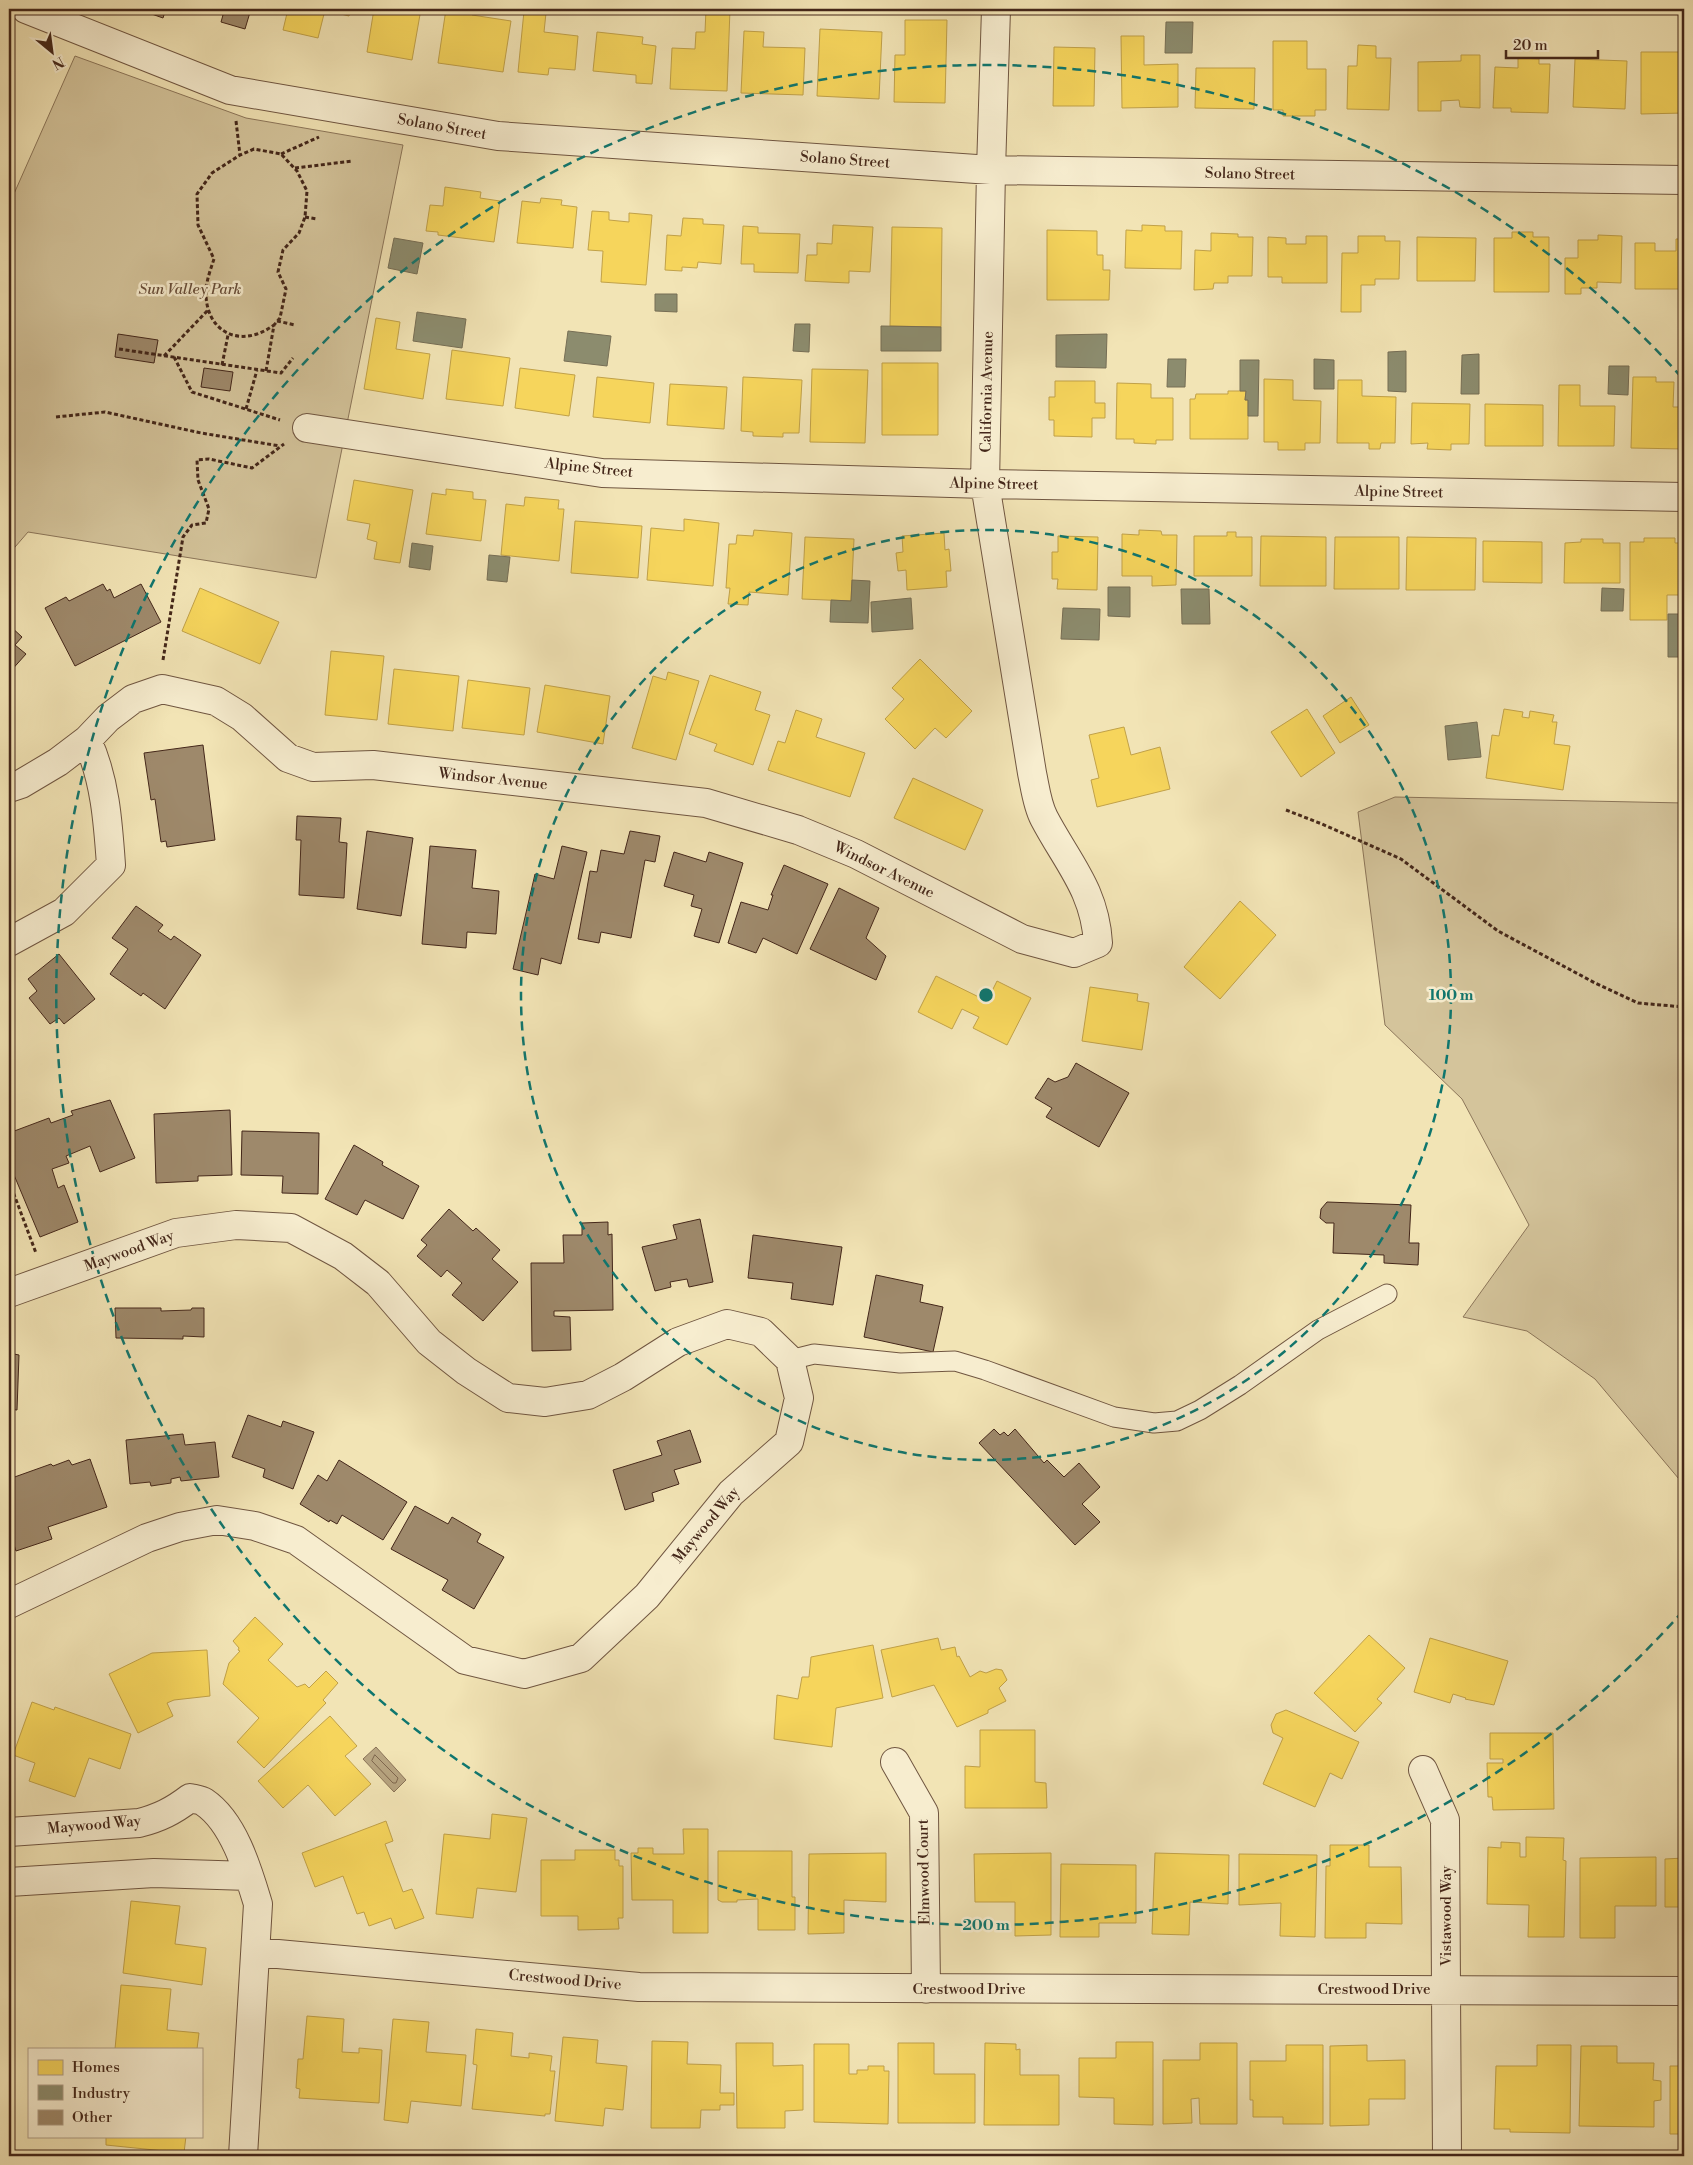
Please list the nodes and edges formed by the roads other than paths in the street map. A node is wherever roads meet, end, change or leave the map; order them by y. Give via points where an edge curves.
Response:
1 (26, 9) edge
2 (996, 9) edge
3 (991, 170) junction
4 (1684, 180) edge
5 (307, 428) road end
6 (985, 484) junction
7 (1684, 498) edge
8 (87, 740) junction
9 (9, 788) edge
10 (1080, 881) joint
11 (9, 942) edge
12 (9, 1293) edge
13 (1387, 1294) dead end
14 (790, 1360) junction
15 (9, 1604) edge
16 (895, 1762) dead end
17 (1423, 1770) dead end
18 (9, 1832) edge
19 (249, 1876) junction
20 (9, 1882) edge
21 (256, 1952) junction
22 (926, 1989) junction
23 (1446, 1989) junction
24 (1684, 1991) edge
25 (243, 2156) edge
26 (1447, 2156) edge

1 - 3 street, Solano Street via 230,90 498,136
2 - 3 street, California Avenue
3 - 4 street, Solano Street
3 - 6 street, California Avenue
5 - 6 street, Alpine Street via 602,472
6 - 7 street, Alpine Street
6 - 10 street, California Avenue via 1042,816
8 - 9 street via 58,762
8 - 10 street, Windsor Avenue via 133,699 162,688 216,701 242,717 288,758 313,767 373,765 706,803 798,830 856,854 1022,939 1074,953 1098,943 1090,900
8 - 11 street via 96,760 108,815 112,865 64,912
12 - 14 street, Maywood Way via 176,1233 236,1225 291,1228 343,1256 378,1283 428,1342 508,1398 545,1402 588,1395 678,1342 727,1324 761,1332
13 - 14 lane via 1318,1330 1240,1385 1177,1420 1154,1422 1114,1417 955,1362 900,1363 814,1354
14 - 15 street, Maywood Way via 799,1398 789,1442 731,1493 647,1596 582,1658 524,1674 465,1660 296,1540 255,1526 217,1520 147,1538
16 - 22 street, Elmwood Court via 924,1814
17 - 23 street, Vistawood Way via 1445,1820
18 - 19 street, Maywood Way via 139,1823 169,1814 190,1798 203,1802 217,1814 232,1835
19 - 20 street via 154,1873
19 - 21 street, Maywood Way via 258,1904
21 - 22 street, Crestwood Drive via 639,1987
21 - 25 street, Maywood Way
22 - 23 street, Crestwood Drive
23 - 24 street, Crestwood Drive
23 - 26 street, Vistawood Way

